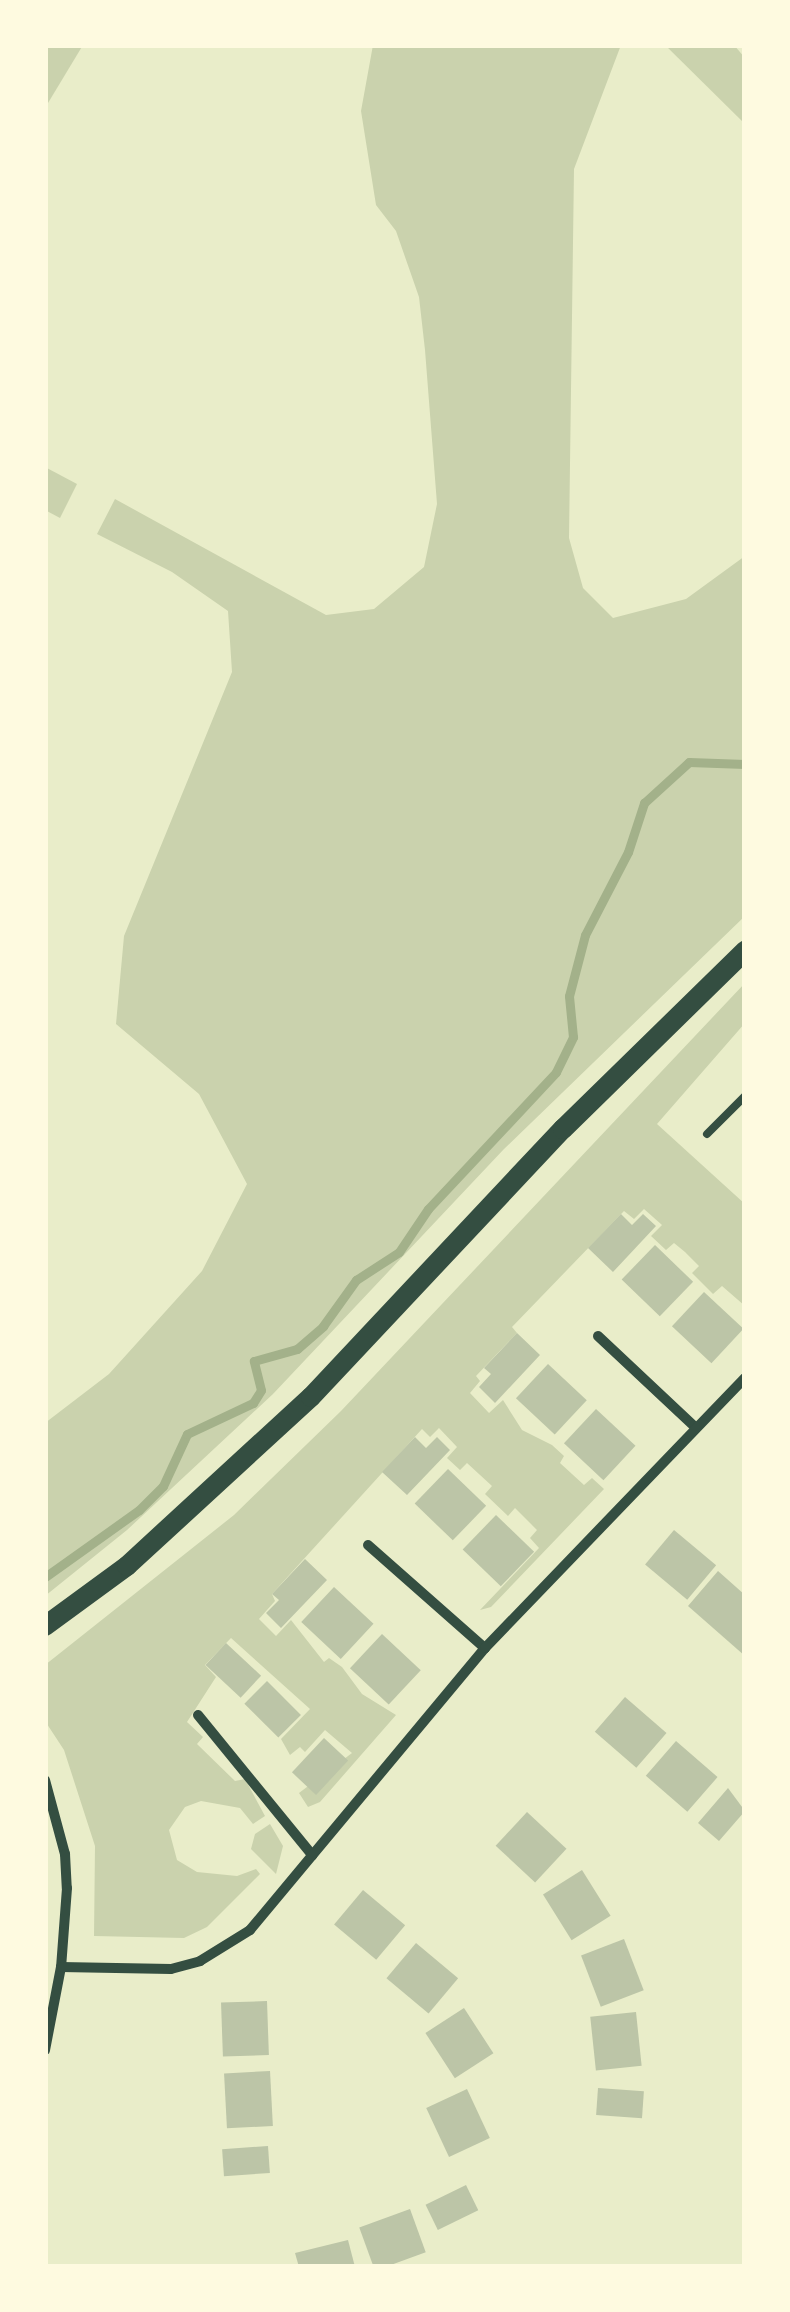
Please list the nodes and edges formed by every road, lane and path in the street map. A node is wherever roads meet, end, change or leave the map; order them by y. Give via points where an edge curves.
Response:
1 (745, 952) edge
2 (745, 1096) edge
3 (707, 1134) dead end
4 (598, 1336) dead end
5 (745, 1378) edge
6 (696, 1428) junction
7 (368, 1545) dead end
8 (45, 1626) edge
9 (485, 1648) junction
10 (198, 1715) dead end
11 (45, 1780) edge
12 (312, 1855) junction
13 (61, 1968) junction
14 (45, 2050) edge

1 - 8 main road via 563,1128 311,1397 127,1566
2 - 3 lane
4 - 6 street
5 - 6 street
6 - 9 street
7 - 9 street
9 - 12 street
10 - 12 street
11 - 13 street via 65,1854
12 - 13 street via 250,1930 200,1962 139,1971
13 - 14 street

